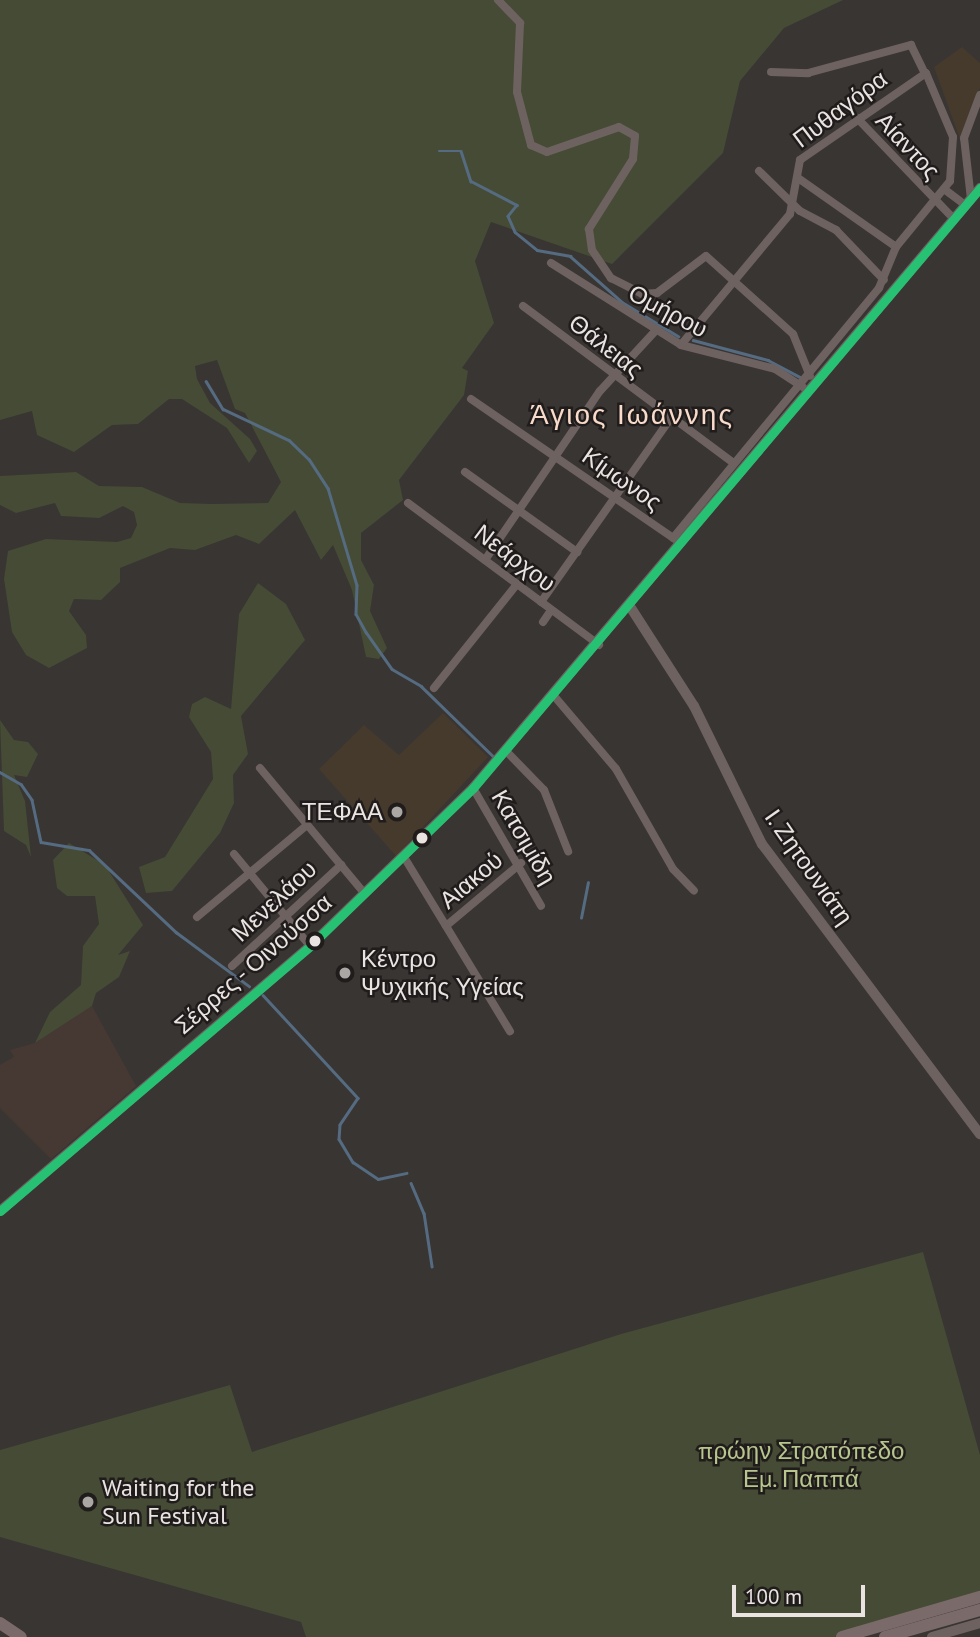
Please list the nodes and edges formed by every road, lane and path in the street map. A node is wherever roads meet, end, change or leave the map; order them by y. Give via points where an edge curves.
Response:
1 (498, 0) edge
2 (771, 72) dead end
3 (920, 73) junction
4 (980, 95) edge
5 (857, 118) junction
6 (760, 171) dead end
7 (798, 178) junction
8 (944, 188) junction
9 (980, 188) edge
10 (932, 201) junction
11 (968, 202) junction
12 (793, 204) junction
13 (954, 219) junction
14 (896, 247) junction
15 (551, 263) dead end
16 (734, 277) junction
17 (884, 280) junction
18 (523, 306) dead end
19 (657, 329) junction
20 (681, 345) junction
21 (810, 372) junction
22 (611, 375) junction
23 (800, 384) junction
24 (811, 393) junction
25 (471, 399) dead end
26 (670, 419) junction
27 (555, 457) junction
28 (734, 463) junction
29 (465, 472) dead end
30 (615, 498) junction
31 (408, 503) dead end
32 (518, 510) junction
33 (677, 541) junction
34 (577, 552) junction
35 (485, 560) junction
36 (517, 584) junction
37 (541, 602) junction
38 (631, 608) junction
39 (551, 610) junction
40 (542, 622) dead end
41 (598, 645) junction
42 (434, 688) dead end
43 (555, 697) junction
44 (507, 752) junction
45 (260, 768) dead end
46 (473, 788) junction
47 (307, 825) junction
48 (568, 851) dead end
49 (234, 855) dead end
50 (404, 857) junction
51 (521, 863) junction
52 (341, 865) junction
53 (250, 873) junction
54 (694, 891) dead end
55 (365, 894) junction
56 (541, 906) dead end
57 (285, 916) junction
58 (197, 917) dead end
59 (446, 926) junction
60 (310, 946) junction
61 (232, 966) dead end
62 (510, 1031) dead end
63 (980, 1134) edge
64 (0, 1211) edge
65 (980, 1597) edge
66 (980, 1610) edge
67 (0, 1623) edge
68 (980, 1623) edge
69 (21, 1637) edge
70 (842, 1637) edge
71 (885, 1637) edge
72 (932, 1637) edge

1 - 16 street via 514,11 522,30 517,92 531,145 547,152 619,127 635,136 632,159 593,220 589,241 611,278 642,294 661,291 699,257 709,258
2 - 3 street via 808,73 911,45
3 - 5 street, Πυθαγόρα
3 - 8 street via 943,109 955,157
4 - 11 street via 964,138
5 - 7 street, Πυθαγόρα via 804,156
5 - 10 street, Αίαντος
6 - 12 street
7 - 12 street, Πυθαγόρα
7 - 14 street
8 - 10 street
8 - 11 street
9 - 11 street, Σέρρες - Οινούσσα
10 - 13 street, Αίαντος
10 - 14 street
11 - 13 street, Σέρρες - Οινούσσα
12 - 16 street
12 - 17 street via 836,230
13 - 24 street, Σέρρες - Οινούσσα
14 - 17 street
15 - 19 street, Ομήρου
16 - 20 street
16 - 21 street via 795,338
17 - 21 street
18 - 22 street, Θάλειας
19 - 20 street, Ομήρου
19 - 22 street
20 - 23 street, Ομήρου via 775,369
21 - 23 street
21 - 24 street
22 - 26 street, Θάλειας
22 - 27 street
23 - 24 street, Ομήρου
23 - 28 street
24 - 33 street, Σέρρες - Οινούσσα
25 - 27 street, Κίμωνος
26 - 28 street, Θάλειας
26 - 30 street
27 - 30 street, Κίμωνος
27 - 32 street
28 - 33 street
29 - 32 street
30 - 33 street, Κίμωνος
30 - 34 street
31 - 35 street, Νεάρχου
32 - 34 street
32 - 35 street
33 - 38 street, Σέρρες - Οινούσσα
34 - 37 street
35 - 36 street, Νεάρχου
36 - 37 street, Νεάρχου
36 - 42 street
37 - 39 street, Νεάρχου
38 - 41 street, Σέρρες - Οινούσσα
38 - 63 street, Ι. Ζητουνιάτη via 692,701 762,844
39 - 40 street
39 - 41 street, Νεάρχου
41 - 43 street, Σέρρες - Οινούσσα
43 - 44 street, Σέρρες - Οινούσσα
43 - 54 street via 616,768 673,869
44 - 46 street, Σέρρες - Οινούσσα
44 - 48 street via 544,790
45 - 47 street
46 - 50 street, Σέρρες - Οινούσσα
46 - 51 street, Κατσιμίδη
47 - 52 street
47 - 53 street
49 - 53 street
50 - 55 street, Σέρρες - Οινούσσα
50 - 59 street
51 - 56 street, Κατσιμίδη
51 - 59 street, Αιακού
52 - 55 street
52 - 57 street, Μενελάου
53 - 57 street
53 - 58 street
55 - 60 street, Σέρρες - Οινούσσα
57 - 60 street
57 - 61 street, Μενελάου
59 - 62 street
60 - 64 street, Σέρρες - Οινούσσα
65 - 70 main road
66 - 71 main road
67 - 69 main road
68 - 72 street

